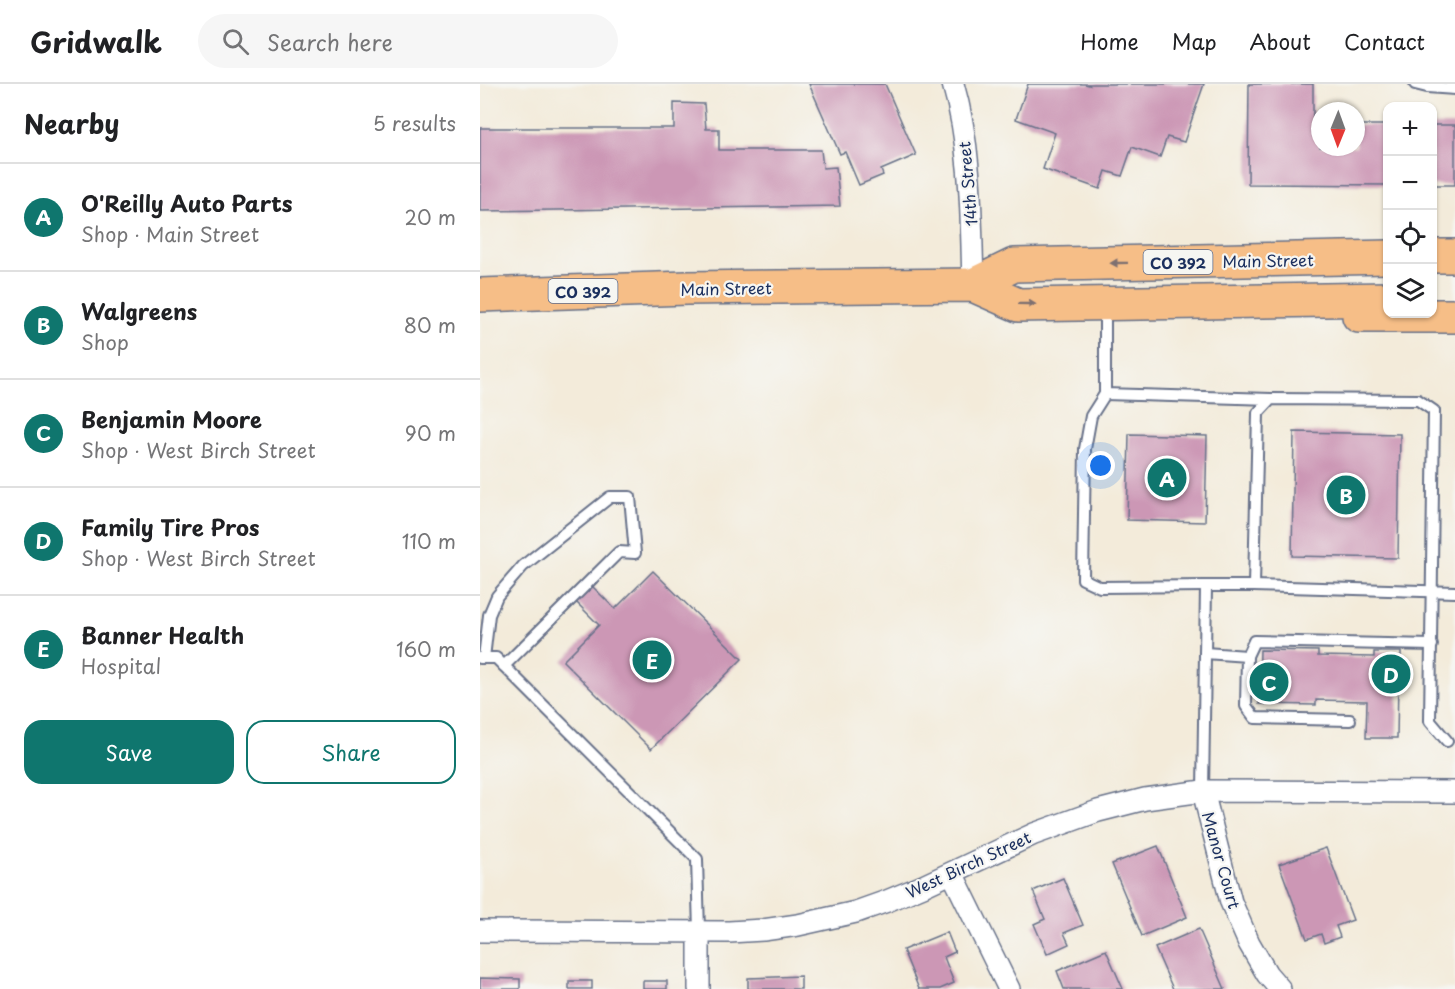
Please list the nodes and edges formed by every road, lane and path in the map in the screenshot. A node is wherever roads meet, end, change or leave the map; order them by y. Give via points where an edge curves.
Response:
1 (953, 84) edge
2 (1415, 84) edge
3 (1455, 90) edge
4 (1455, 255) edge
5 (1437, 256) edge
6 (1383, 257) edge
7 (973, 285) junction
8 (480, 295) edge
9 (1455, 297) edge
10 (1437, 298) edge
11 (1383, 299) edge
12 (1257, 302) junction
13 (1105, 303) junction
14 (1455, 316) edge
15 (1105, 394) junction
16 (1271, 399) junction
17 (1206, 586) junction
18 (1254, 586) junction
19 (1432, 591) junction
20 (1455, 592) edge
21 (1432, 645) junction
22 (1205, 653) junction
23 (1247, 656) junction
24 (482, 658) edge
25 (504, 666) junction
26 (1350, 720) dead end
27 (1447, 741) dead end
28 (1203, 791) junction
29 (1455, 792) edge
30 (952, 873) junction
31 (480, 931) edge
32 (699, 932) junction
33 (699, 989) edge
34 (1010, 989) edge
35 (1280, 989) edge

1 - 7 street, 14th Street via 968,167
2 - 3 lane
4 - 5 main road
6 -> 7 main road, Main Street / CO 392 via 1014,265
7 - 8 main road, Main Street / CO 392
7 -> 13 main road, Main Street / CO 392 via 1018,305
9 - 10 main road
11 - 12 main road, Main Street / CO 392
12 - 13 main road, Main Street / CO 392
12 - 14 main road via 1335,316
13 - 15 lane
15 - 16 lane
15 - 17 lane via 1092,416 1085,449 1083,579 1100,587
16 - 18 lane via 1258,413
16 - 19 lane via 1418,400 1434,411
17 - 18 lane
17 - 22 lane
18 - 19 lane
19 - 20 lane
19 - 21 lane
21 - 23 lane via 1254,641
21 - 27 lane via 1430,721
22 - 23 lane
22 - 28 lane
23 - 26 lane via 1246,706 1255,718
24 - 25 lane via 496,657
24 - 25 lane via 489,615 497,596 523,566 610,497 630,497 636,553 619,552
25 - 32 lane via 697,859
28 - 29 street, West Birch Street
28 - 30 street, West Birch Street via 1145,800 1071,819
28 - 35 street, Manor Court via 1231,902 1267,974
30 - 32 street, West Birch Street via 887,901 834,918 763,930
30 - 34 street
31 - 32 street, West Birch Street
32 - 33 street

